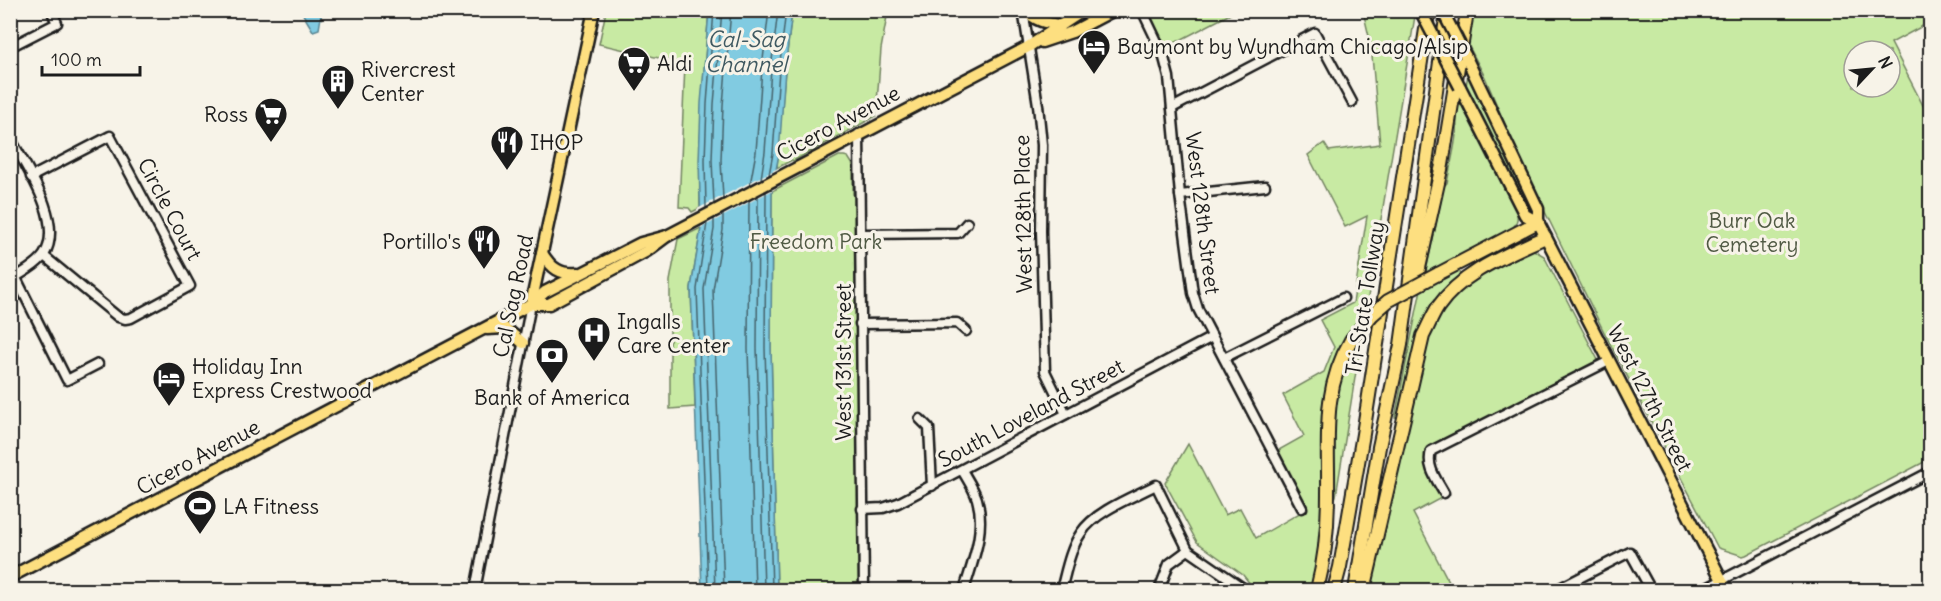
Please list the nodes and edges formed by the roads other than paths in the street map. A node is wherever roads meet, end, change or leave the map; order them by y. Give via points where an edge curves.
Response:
1 (51, 10) edge
2 (594, 10) edge
3 (1024, 10) edge
4 (1084, 10) edge
5 (1114, 10) edge
6 (1420, 10) edge
7 (1429, 10) edge
8 (1442, 10) edge
9 (1447, 10) edge
10 (1469, 10) edge
11 (1142, 11) edge
12 (1060, 25) junction
13 (10, 47) edge
14 (1028, 47) junction
15 (1352, 102) dead end
16 (1172, 108) junction
17 (859, 134) junction
18 (10, 138) edge
19 (31, 177) junction
20 (1265, 186) dead end
21 (1180, 195) junction
22 (1538, 222) junction
23 (966, 223) dead end
24 (861, 234) junction
25 (667, 236) junction
26 (1545, 237) junction
27 (542, 253) junction
28 (44, 256) junction
29 (592, 267) junction
30 (13, 279) edge
31 (1343, 298) dead end
32 (531, 304) junction
33 (860, 324) junction
34 (484, 329) junction
35 (966, 331) dead end
36 (1212, 337) junction
37 (523, 343) junction
38 (1401, 345) junction
39 (1224, 358) junction
40 (1609, 361) junction
41 (98, 364) dead end
42 (1066, 414) junction
43 (920, 419) dead end
44 (962, 470) junction
45 (1930, 472) edge
46 (932, 486) junction
47 (1444, 494) dead end
48 (1302, 508) dead end
49 (862, 509) junction
50 (1188, 550) junction
51 (11, 579) edge
52 (1725, 586) edge
53 (475, 591) edge
54 (864, 591) edge
55 (964, 591) edge
56 (1061, 591) edge
57 (1159, 591) edge
58 (1246, 591) edge
59 (1317, 591) edge
60 (1334, 591) edge
61 (1355, 591) edge
62 (1362, 591) edge
63 (1556, 591) edge
64 (1651, 591) edge
65 (1703, 591) edge

1 - 13 street via 57,23
2 - 27 main road, Cal Sag Road
3 - 12 main road via 1044,23
3 - 14 street, West 128th Place
4 - 12 main road, Cicero Avenue
5 - 14 main road, Cicero Avenue via 1072,32
6 - 22 main road, West 127th Street, bridge via 1525,215
7 - 60 highway, Tri-State Tollway via 1363,434
8 - 22 main road, West 127th Street, bridge via 1538,209
9 - 38 highway, Tri-State Tollway
10 - 38 highway via 1442,165
11 - 16 street, West 128th Street via 1163,54
12 - 14 main road, Cicero Avenue
14 - 17 main road, Cicero Avenue
14 - 42 street, West 128th Place via 1042,145 1045,371
15 - 16 street via 1316,33
16 - 21 street, West 128th Street
17 - 24 street, West 131st Street
17 - 25 main road, Cicero Avenue
18 - 19 street
19 - 28 street via 49,219 50,235
19 - 28 street, Circle Court via 111,136 190,286 125,319
20 - 21 street
21 - 36 street, West 128th Street via 1193,293
22 - 26 main road, West 127th Street
22 - 59 highway, bridge via 1388,301 1351,340 1340,359 1328,407 1327,530
23 - 24 street via 958,233
24 - 33 street, West 131st Street
25 - 29 main road, Cicero Avenue via 641,243
25 - 32 main road, Cicero Avenue via 647,251 549,304
26 - 40 main road, West 127th Street
26 - 62 highway via 1491,262 1454,288 1437,308 1424,336
27 - 29 main road via 562,273
27 - 32 main road, Cal Sag Road
28 - 30 street
29 - 32 main road, Cicero Avenue
30 - 41 street via 68,380
31 - 39 street
32 - 34 main road, Cicero Avenue
32 - 37 street, Cal Sag Road
33 - 35 street via 957,323
33 - 49 street, West 131st Street
34 - 37 main road via 505,328
34 - 51 main road, Cicero Avenue
36 - 39 street, West 128th Street
36 - 42 street, South Loveland Street
37 - 53 street, Cal Sag Road
38 - 61 highway, Tri-State Tollway
39 - 48 street, West 128th Street
40 - 47 street via 1431,451 1432,471
40 - 52 main road, West 127th Street
42 - 44 street, South Loveland Street
43 - 46 street via 929,428
44 - 46 street, South Loveland Street
44 - 55 street via 976,498 981,520
45 - 52 street
46 - 49 street, South Loveland Street via 883,508
49 - 54 street, West 131st Street
50 - 56 street via 1156,485 1095,518 1081,531
50 - 57 street via 1169,564
50 - 58 street
52 - 65 street
63 - 64 street via 1630,552

